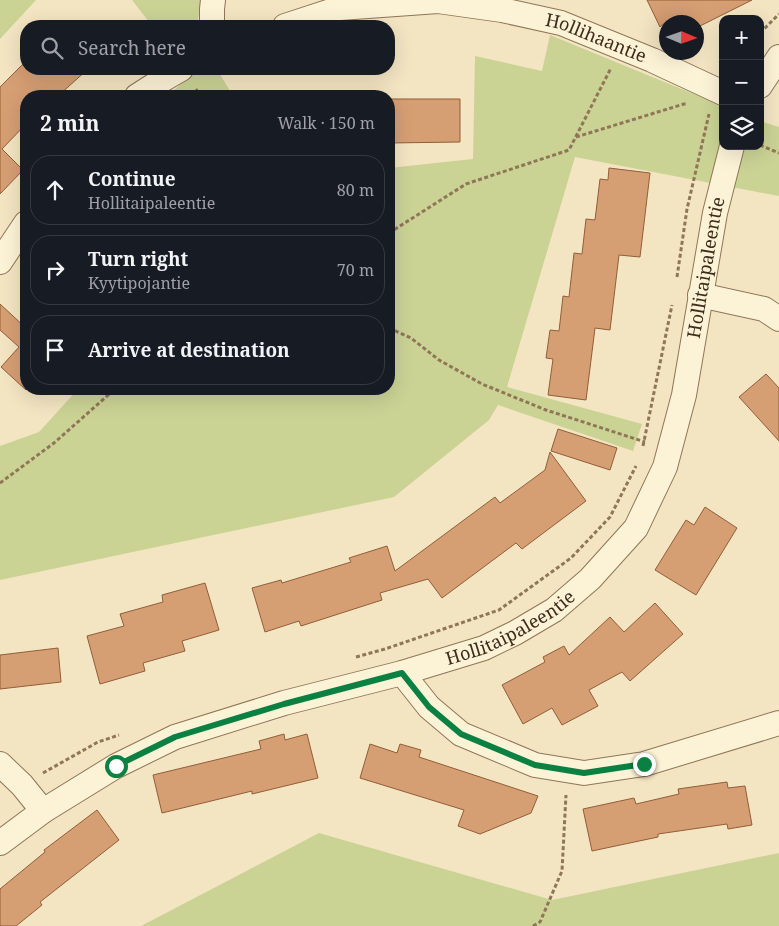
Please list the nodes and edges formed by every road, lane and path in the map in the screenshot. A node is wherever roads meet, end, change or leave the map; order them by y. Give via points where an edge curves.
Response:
1 (213, 0) edge
2 (779, 14) edge
3 (212, 20) edge
4 (303, 20) edge
5 (764, 29) edge
6 (622, 48) junction
7 (779, 57) edge
8 (171, 75) edge
9 (764, 80) edge
10 (146, 90) edge
11 (717, 97) edge
12 (575, 138) junction
13 (764, 147) edge
14 (731, 150) edge
15 (779, 153) edge
16 (395, 230) edge
17 (20, 232) edge
18 (0, 262) edge
19 (676, 286) dead end
20 (700, 294) junction
21 (672, 305) dead end
22 (779, 318) edge
23 (395, 331) edge
24 (109, 395) edge
25 (644, 441) junction
26 (642, 449) dead end
27 (636, 466) dead end
28 (0, 483) edge
29 (347, 660) dead end
30 (402, 673) junction
31 (779, 723) edge
32 (126, 733) dead end
33 (0, 764) edge
34 (567, 770) junction
35 (22, 785) junction
36 (43, 810) junction
37 (0, 843) edge
38 (533, 926) edge

1 - 3 street
2 - 5 path
4 - 6 street, Hollihaantie via 340,8 438,1 561,23
6 - 11 street, Hollihaantie via 652,60
6 - 12 path
7 - 9 street
8 - 10 street
11 - 12 path
11 - 19 path via 702,143 687,209
12 - 16 path via 569,150 466,184
13 - 15 path
14 - 20 street, Hollitaipaleentie
17 - 18 street
20 - 22 street via 764,309
20 - 30 street, Hollitaipaleentie via 684,395 665,468 636,528 590,579 554,610 484,648
21 - 25 path
23 - 25 path via 482,384 546,410
24 - 28 path via 54,443
25 - 26 path
27 - 29 path via 610,517 572,558 499,610
30 - 34 street via 429,707 461,734 535,765
30 - 36 street, Hollitaipaleentie via 175,737 116,766
31 - 34 street via 644,764 584,773
32 - 35 path via 98,742
33 - 35 street
34 - 38 path via 562,872 540,922
35 - 36 street
36 - 37 street, Hollitaipaleentie

